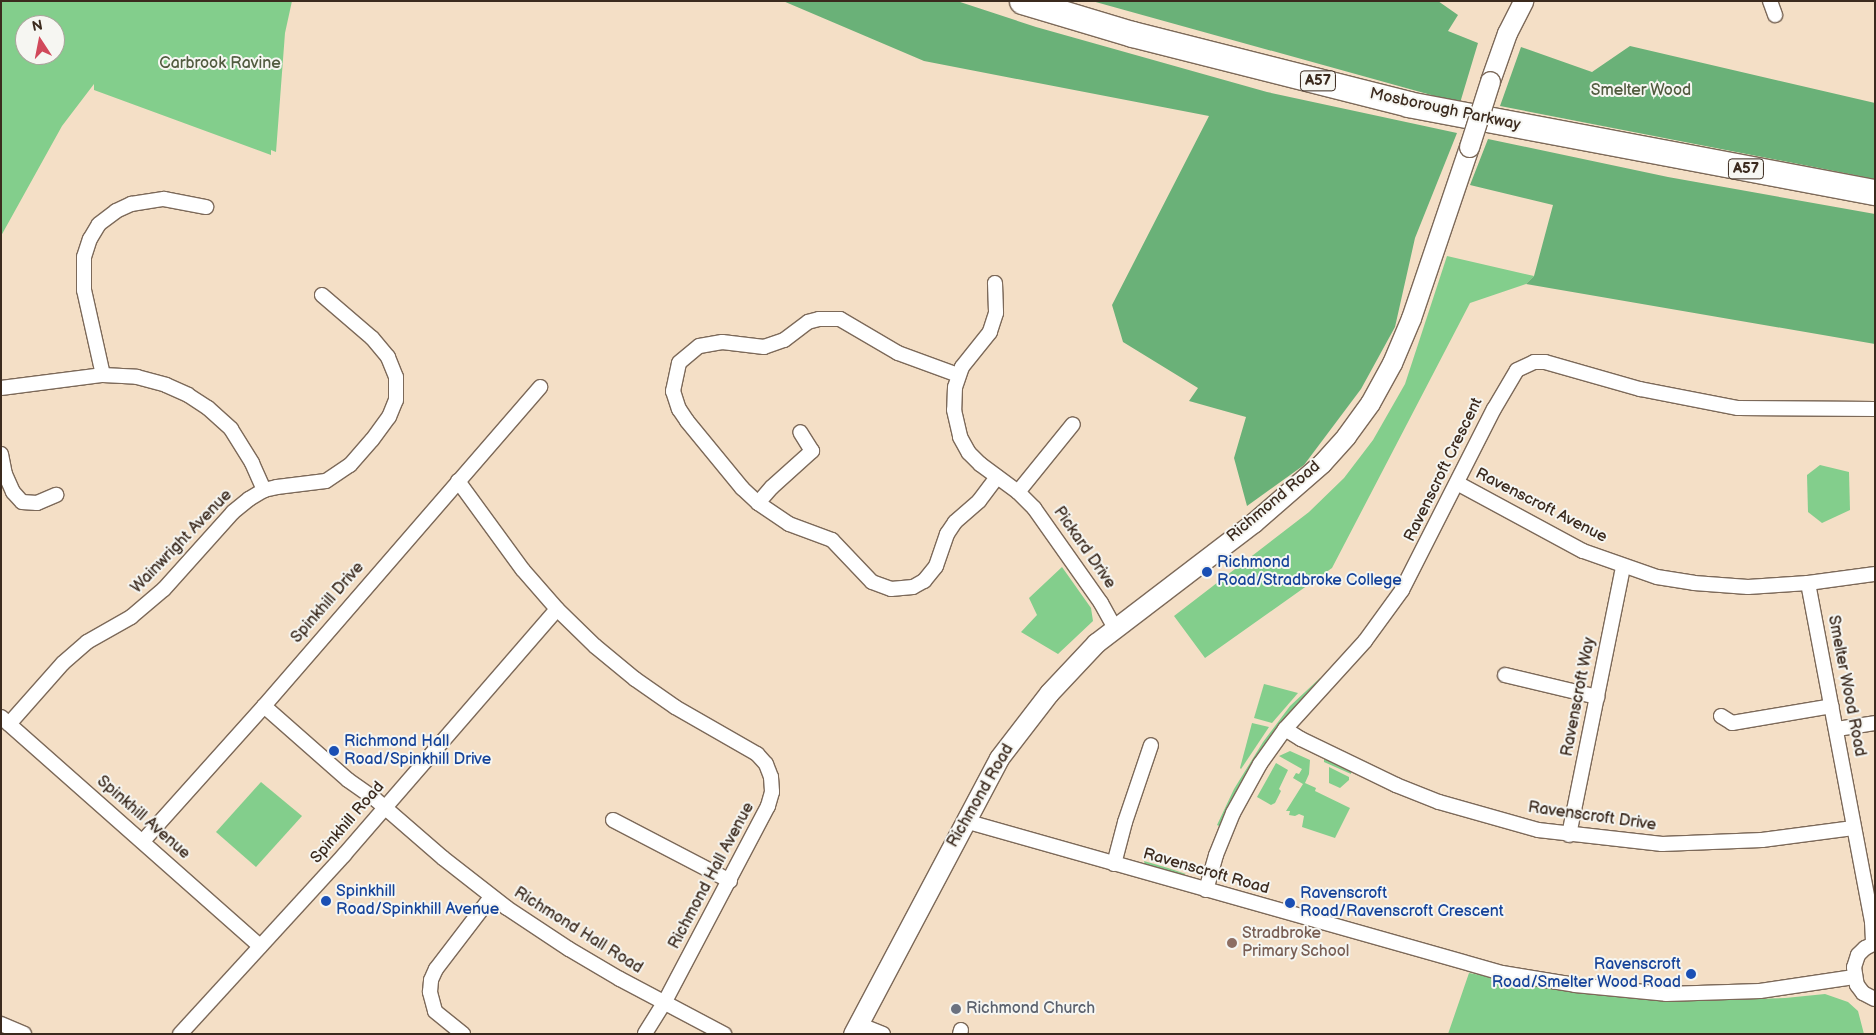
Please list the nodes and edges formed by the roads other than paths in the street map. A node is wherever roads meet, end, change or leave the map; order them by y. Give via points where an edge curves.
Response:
1 (1022, 1) edge
2 (1523, 1) edge
3 (1770, 1) edge
4 (1775, 15) dead end
5 (1875, 192) edge
6 (206, 207) dead end
7 (995, 283) dead end
8 (322, 295) dead end
9 (103, 375) junction
10 (958, 375) junction
11 (1, 388) edge
12 (540, 388) dead end
13 (1875, 410) edge
14 (1073, 424) dead end
15 (800, 432) dead end
16 (1, 454) edge
17 (997, 477) junction
18 (458, 481) junction
19 (1457, 483) junction
20 (264, 490) junction
21 (1018, 492) junction
22 (56, 495) dead end
23 (758, 503) junction
24 (1624, 566) junction
25 (1875, 574) edge
26 (1808, 583) junction
27 (557, 609) junction
28 (1115, 628) junction
29 (1505, 675) dead end
30 (1597, 697) junction
31 (264, 706) junction
32 (1832, 706) junction
33 (1721, 716) dead end
34 (5, 721) edge
35 (1875, 723) edge
36 (1285, 729) junction
37 (1837, 729) junction
38 (1151, 745) dead end
39 (384, 807) junction
40 (613, 820) dead end
41 (965, 821) junction
42 (1853, 828) junction
43 (1570, 835) junction
44 (143, 842) junction
45 (1114, 864) junction
46 (730, 881) junction
47 (1206, 890) junction
48 (491, 897) junction
49 (1874, 943) edge
50 (260, 946) junction
51 (1854, 977) junction
52 (1875, 999) edge
53 (664, 1003) junction
54 (1, 1024) edge
55 (856, 1029) edge
56 (24, 1034) edge
57 (180, 1034) edge
58 (463, 1034) edge
59 (645, 1034) edge
60 (724, 1034) edge
61 (884, 1034) edge

1 - 5 highway, Mosborough Parkway / A57 via 1132,34 1408,104
2 - 28 main road, Richmond Road, bridge via 1507,33 1490,81 1410,322 1374,395 1346,436 1322,463 1253,523
3 - 4 street
6 - 9 street via 164,200 132,204 99,224 84,257 84,290
7 - 10 street, Pickard Drive via 996,313 990,332
8 - 20 street, Wainwright Avenue via 372,338 388,357 396,377 396,400 389,417 350,465 326,481
9 - 11 street
9 - 20 street via 137,377 166,385 208,408 231,429 244,447
10 - 17 street, Pickard Drive via 954,410 960,438 969,453
10 - 23 street via 898,353 840,319 813,320 784,340 764,347 722,342 699,346 679,363 674,380 675,400 687,421
12 - 18 street, Spinkhill Drive
13 - 19 street, Ravenscroft Crescent via 1738,408 1640,389 1545,362 1534,362 1517,370 1511,377
14 - 21 street
15 - 23 street via 812,452
16 - 22 street via 5,474 13,492 22,502 37,503
17 - 21 street, Pickard Drive
17 - 23 street via 979,501 955,522 930,574 923,582 901,590 872,582 832,540 789,524
18 - 27 street, Richmond Hall Avenue via 523,570
18 - 31 street, Spinkhill Drive
19 - 24 street, Ravenscroft Avenue via 1583,551
19 - 36 street, Ravenscroft Crescent via 1397,597 1365,641
20 - 34 street, Wainwright Avenue via 234,512 149,604 87,642
21 - 28 street, Pickard Drive via 1049,527
24 - 26 street, Ravenscroft Avenue via 1657,577 1712,585 1748,587
24 - 30 street, Ravenscroft Way
25 - 26 street, Ravenscroft Avenue
26 - 32 street, Smelter Wood Road
27 - 39 street, Spinkhill Road
27 - 46 street, Richmond Hall Avenue via 594,646 635,679 675,707 746,746 766,764 772,792 768,806
28 - 41 main road, Richmond Road via 1048,693 999,758
29 - 30 street
30 - 43 street, Ravenscroft Way
31 - 39 street, Richmond Hall Road via 348,780
31 - 44 street, Spinkhill Drive
32 - 33 street via 1732,724
32 - 37 street, Smelter Wood Road
34 - 44 street, Spinkhill Avenue
35 - 37 street
36 - 43 street, Ravenscroft Drive via 1348,762 1439,802 1530,828
36 - 47 street, Ravenscroft Crescent via 1260,764 1233,812
37 - 42 street, Smelter Wood Road
38 - 45 street
39 - 48 street, Richmond Hall Road
39 - 50 street, Spinkhill Road
40 - 46 street
41 - 45 street, Ravenscroft Road
41 - 55 main road, Richmond Road
42 - 43 street, Ravenscroft Drive via 1706,844 1662,844
42 - 49 street, Smelter Wood Road
44 - 50 street, Spinkhill Avenue
45 - 47 street, Ravenscroft Road
46 - 53 street, Richmond Hall Avenue
47 - 51 street, Ravenscroft Road via 1502,973 1575,985 1666,994 1760,991
48 - 53 street, Richmond Hall Road via 569,949
48 - 58 street via 431,980 430,992 435,1011
49 - 51 street via 1858,955
50 - 57 street, Spinkhill Road
51 - 52 street via 1863,993
53 - 59 street, Richmond Hall Avenue
53 - 60 street, Richmond Hall Road
54 - 56 street
55 - 61 street

